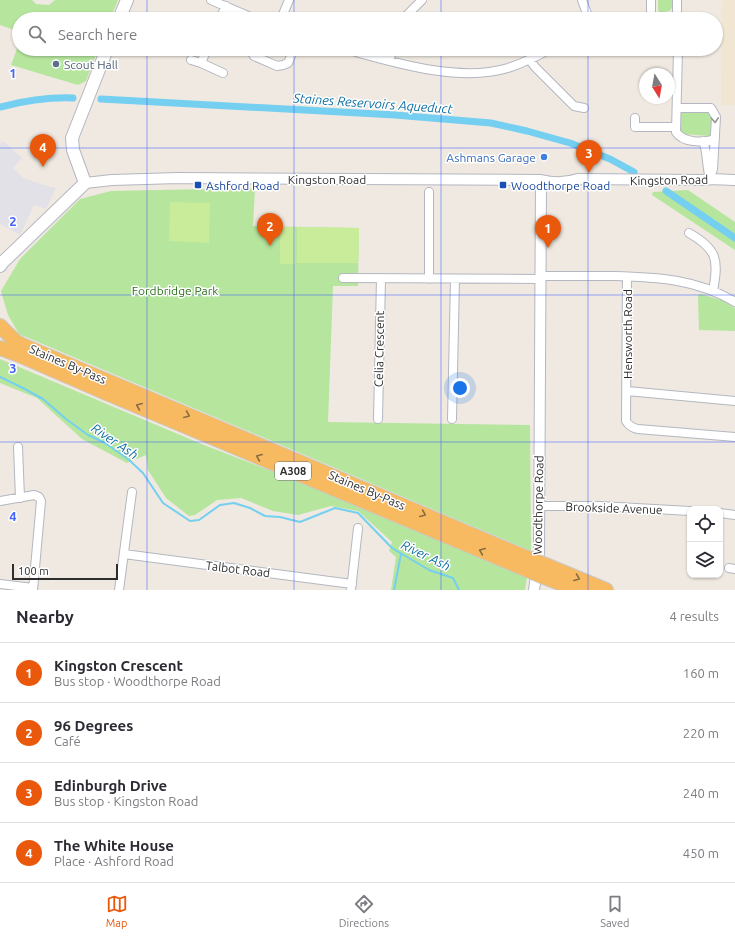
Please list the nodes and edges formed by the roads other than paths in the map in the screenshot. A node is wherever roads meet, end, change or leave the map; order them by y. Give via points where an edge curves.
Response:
1 (127, 0) edge
2 (211, 0) edge
3 (289, 0) edge
4 (582, 0) edge
5 (651, 0) edge
6 (677, 0) edge
7 (418, 1) edge
8 (226, 6) junction
9 (122, 12) edge
10 (223, 12) edge
11 (239, 12) edge
12 (284, 12) edge
13 (409, 12) edge
14 (586, 12) edge
15 (651, 12) edge
16 (677, 12) edge
17 (104, 56) edge
18 (204, 56) edge
19 (254, 56) edge
20 (291, 56) edge
21 (371, 56) edge
22 (391, 56) edge
23 (537, 56) edge
24 (678, 56) edge
25 (191, 60) dead end
26 (530, 60) junction
27 (390, 61) junction
28 (201, 63) junction
29 (223, 73) dead end
30 (584, 108) dead end
31 (677, 108) junction
32 (635, 118) dead end
33 (676, 127) junction
34 (715, 139) junction
35 (703, 141) junction
36 (710, 178) junction
37 (541, 180) junction
38 (735, 180) edge
39 (85, 183) junction
40 (429, 192) dead end
41 (689, 233) dead end
42 (1, 264) edge
43 (627, 276) junction
44 (343, 278) dead end
45 (381, 278) junction
46 (429, 278) junction
47 (541, 278) junction
48 (455, 279) junction
49 (713, 291) junction
50 (735, 302) edge
51 (0, 326) edge
52 (0, 348) edge
53 (627, 391) junction
54 (735, 401) edge
55 (378, 419) dead end
56 (452, 419) dead end
57 (735, 437) edge
58 (18, 447) dead end
59 (132, 492) dead end
60 (20, 498) junction
61 (0, 501) edge
62 (539, 506) junction
63 (687, 511) edge
64 (723, 514) edge
65 (735, 515) edge
66 (358, 528) dead end
67 (124, 554) junction
68 (519, 560) junction
69 (546, 571) junction
70 (0, 584) edge
71 (352, 587) edge
72 (33, 589) edge
73 (119, 590) edge
74 (534, 590) edge
75 (578, 590) edge
76 (606, 590) edge

1 - 9 main road
2 - 8 street
3 - 12 street
4 - 14 street
5 - 15 street
6 - 16 street
7 - 13 street
8 - 10 street
8 - 11 street
17 - 39 main road via 72,138 73,150
18 - 28 street
19 - 20 street via 277,66 288,63
21 - 27 street
22 - 27 street
23 - 26 street
24 - 31 street
25 - 28 street
26 - 27 street via 508,68 464,74
26 - 30 street via 574,106
28 - 29 street
31 - 33 street
31 -> 34 street via 711,108 716,117
32 - 33 street via 635,127
33 - 35 street via 679,136
34 - 35 street
34 - 36 street
35 - 36 street
36 - 37 street, Kingston Road via 578,179 565,182
36 - 38 street, Kingston Road
37 - 39 street, Kingston Road via 178,178
37 - 47 street, Woodthorpe Road
39 - 42 main road
40 - 46 street
41 - 49 street via 704,242 714,257 716,267
43 - 47 street
43 - 49 street via 674,280
43 - 53 street, Hensworth Road
44 - 45 street
45 - 46 street
45 - 55 street, Celia Crescent
46 - 48 street
47 - 48 street
47 - 62 street, Woodthorpe Road
48 - 56 street
49 - 50 street
51 -> 68 highway, Staines By-Pass / A308 via 22,345
68 -> 52 highway, Staines By-Pass / A308
53 - 54 street, Hensworth Road
53 - 57 street, Hensworth Road via 626,421 632,428
58 - 60 street
59 - 67 street
60 - 61 street
60 - 72 street via 34,495 42,501
62 - 63 street, Brookside Avenue
62 - 74 street, Woodthorpe Road via 539,553
64 - 65 street
66 - 71 street
67 - 71 street, Talbot Road
67 - 73 street
68 - 69 highway, Staines By-Pass / A308, bridge
69 - 75 highway, Staines By-Pass / A308
69 -> 76 highway, Staines By-Pass / A308
70 - 72 street

